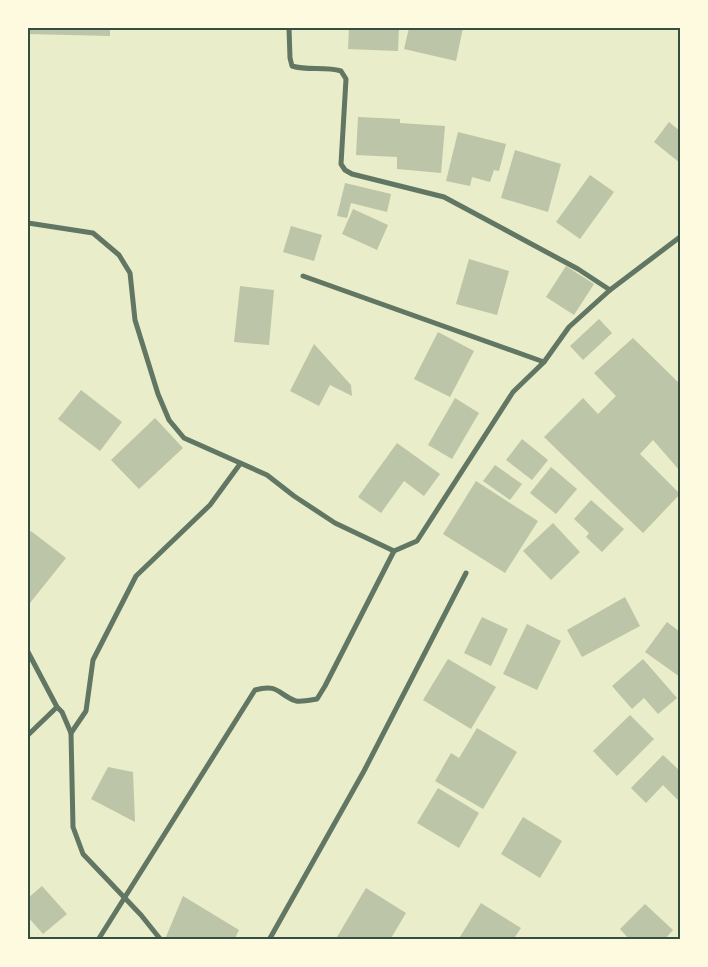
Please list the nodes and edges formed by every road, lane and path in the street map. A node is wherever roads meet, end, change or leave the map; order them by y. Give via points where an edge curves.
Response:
1 (289, 28) edge
2 (28, 223) edge
3 (680, 237) edge
4 (303, 276) dead end
5 (610, 290) junction
6 (544, 362) junction
7 (240, 464) junction
8 (394, 551) junction
9 (466, 573) dead end
10 (28, 652) edge
11 (57, 708) junction
12 (71, 732) junction
13 (28, 735) edge
14 (126, 898) junction
15 (98, 940) edge
16 (161, 940) edge
17 (269, 940) edge

1 - 5 street via 292,66 333,68 341,71 346,80 341,164 345,170 444,198
2 - 7 street via 93,233 119,255 130,273 135,320 169,420 184,438
3 - 5 street
4 - 6 street
5 - 6 street via 569,327
6 - 8 street via 513,392 416,541
7 - 8 street via 267,475 335,523
7 - 12 street via 210,506 136,576 93,660 86,711
8 - 14 street via 317,699 298,701 273,688 255,690
9 - 17 street via 364,771
10 - 11 street
11 - 12 street
11 - 13 street
12 - 14 street via 73,827 83,854
14 - 15 street
14 - 16 street

